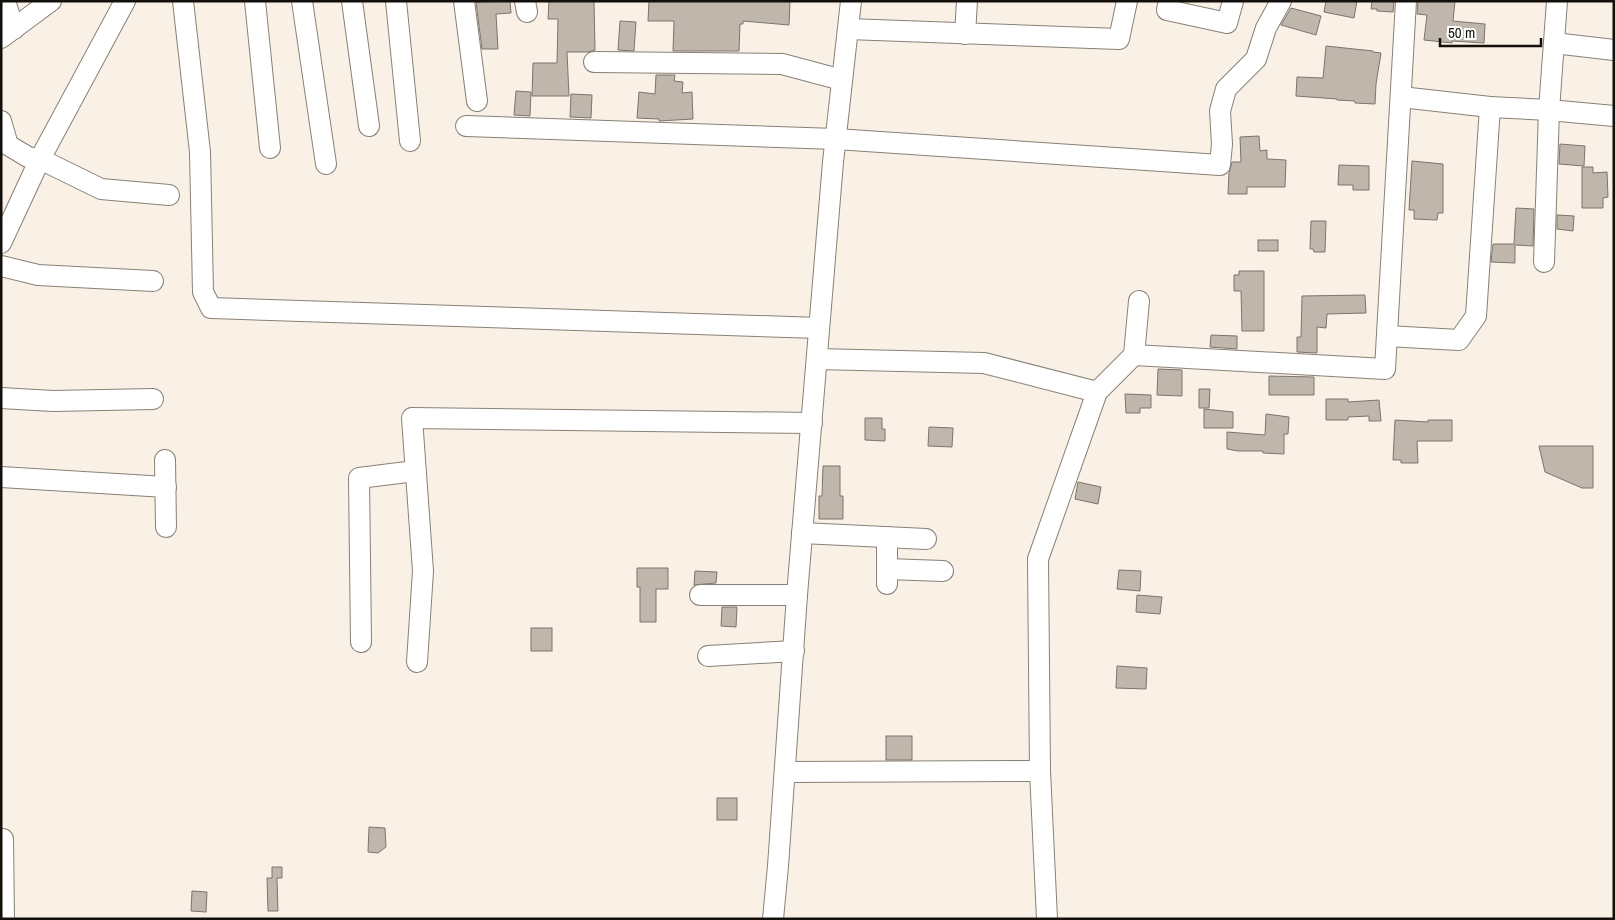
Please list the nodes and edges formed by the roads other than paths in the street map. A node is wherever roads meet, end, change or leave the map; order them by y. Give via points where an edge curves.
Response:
1 (5, 1) edge
2 (52, 1) edge
3 (125, 1) edge
4 (183, 1) edge
5 (255, 1) edge
6 (302, 1) edge
7 (352, 1) edge
8 (396, 1) edge
9 (464, 1) edge
10 (851, 1) edge
11 (967, 1) edge
12 (1127, 1) edge
13 (1169, 1) edge
14 (1234, 1) edge
15 (1281, 1) edge
16 (1406, 1) edge
17 (1558, 1) edge
18 (848, 29) junction
19 (8, 34) edge
20 (965, 34) junction
21 (1554, 43) junction
22 (1614, 50) edge
23 (594, 62) dead end
24 (842, 80) junction
25 (1401, 97) junction
26 (477, 101) dead end
27 (1490, 107) junction
28 (1549, 110) junction
29 (1614, 116) edge
30 (1, 121) edge
31 (369, 126) dead end
32 (466, 126) dead end
33 (836, 139) junction
34 (410, 141) dead end
35 (270, 148) dead end
36 (40, 159) junction
37 (326, 164) dead end
38 (169, 195) dead end
39 (1, 243) edge
40 (1544, 262) dead end
41 (1, 266) edge
42 (153, 281) dead end
43 (1138, 301) dead end
44 (820, 328) junction
45 (1387, 336) junction
46 (1134, 355) junction
47 (817, 359) junction
48 (1097, 392) junction
49 (1, 398) edge
50 (153, 399) dead end
51 (812, 424) junction
52 (165, 460) dead end
53 (415, 472) junction
54 (1, 477) edge
55 (166, 487) junction
56 (166, 527) dead end
57 (802, 532) junction
58 (887, 537) junction
59 (926, 539) dead end
60 (943, 572) dead end
61 (700, 595) dead end
62 (797, 595) junction
63 (361, 642) dead end
64 (794, 651) junction
65 (708, 656) dead end
66 (418, 662) dead end
67 (1040, 771) junction
68 (785, 772) junction
69 (1, 839) edge
70 (4, 919) edge
71 (773, 919) edge
72 (1047, 919) edge

1 - 19 street
2 - 19 street
3 - 36 street
4 - 44 street via 200,152 203,292 211,308
5 - 35 street
6 - 37 street
7 - 31 street
8 - 34 street
9 - 26 street
10 - 18 street
11 - 20 street
12 - 20 street via 1119,39
13 - 14 street via 1167,10 1227,23
15 - 33 street via 1266,28 1256,59 1226,89 1220,111 1220,165
16 - 25 street
17 - 21 street
18 - 20 street
18 - 24 street
21 - 22 street
21 - 28 street
23 - 24 street via 782,64
24 - 33 street
25 - 27 street
25 - 45 street
27 - 28 street
27 - 45 street via 1476,316 1460,340
28 - 29 street
28 - 40 street
30 - 36 street via 8,145 28,157
32 - 33 street
33 - 44 street
36 - 38 street via 101,190
36 - 39 street
41 - 42 street via 38,275
43 - 46 street
44 - 47 street
45 - 46 street via 1385,369
46 - 48 street
47 - 48 street via 984,363
47 - 51 street
48 - 67 street via 1038,559
49 - 50 street via 53,401
51 - 53 street via 412,418
51 - 57 street
52 - 55 street
53 - 63 street via 358,478
53 - 66 street via 423,572
54 - 55 street
55 - 56 street
57 - 58 street
57 - 62 street
58 - 59 street
58 - 60 street via 887,577
61 - 62 street
62 - 64 street
64 - 65 street
64 - 68 street
67 - 68 street
67 - 72 street
68 - 71 street
69 - 70 street

